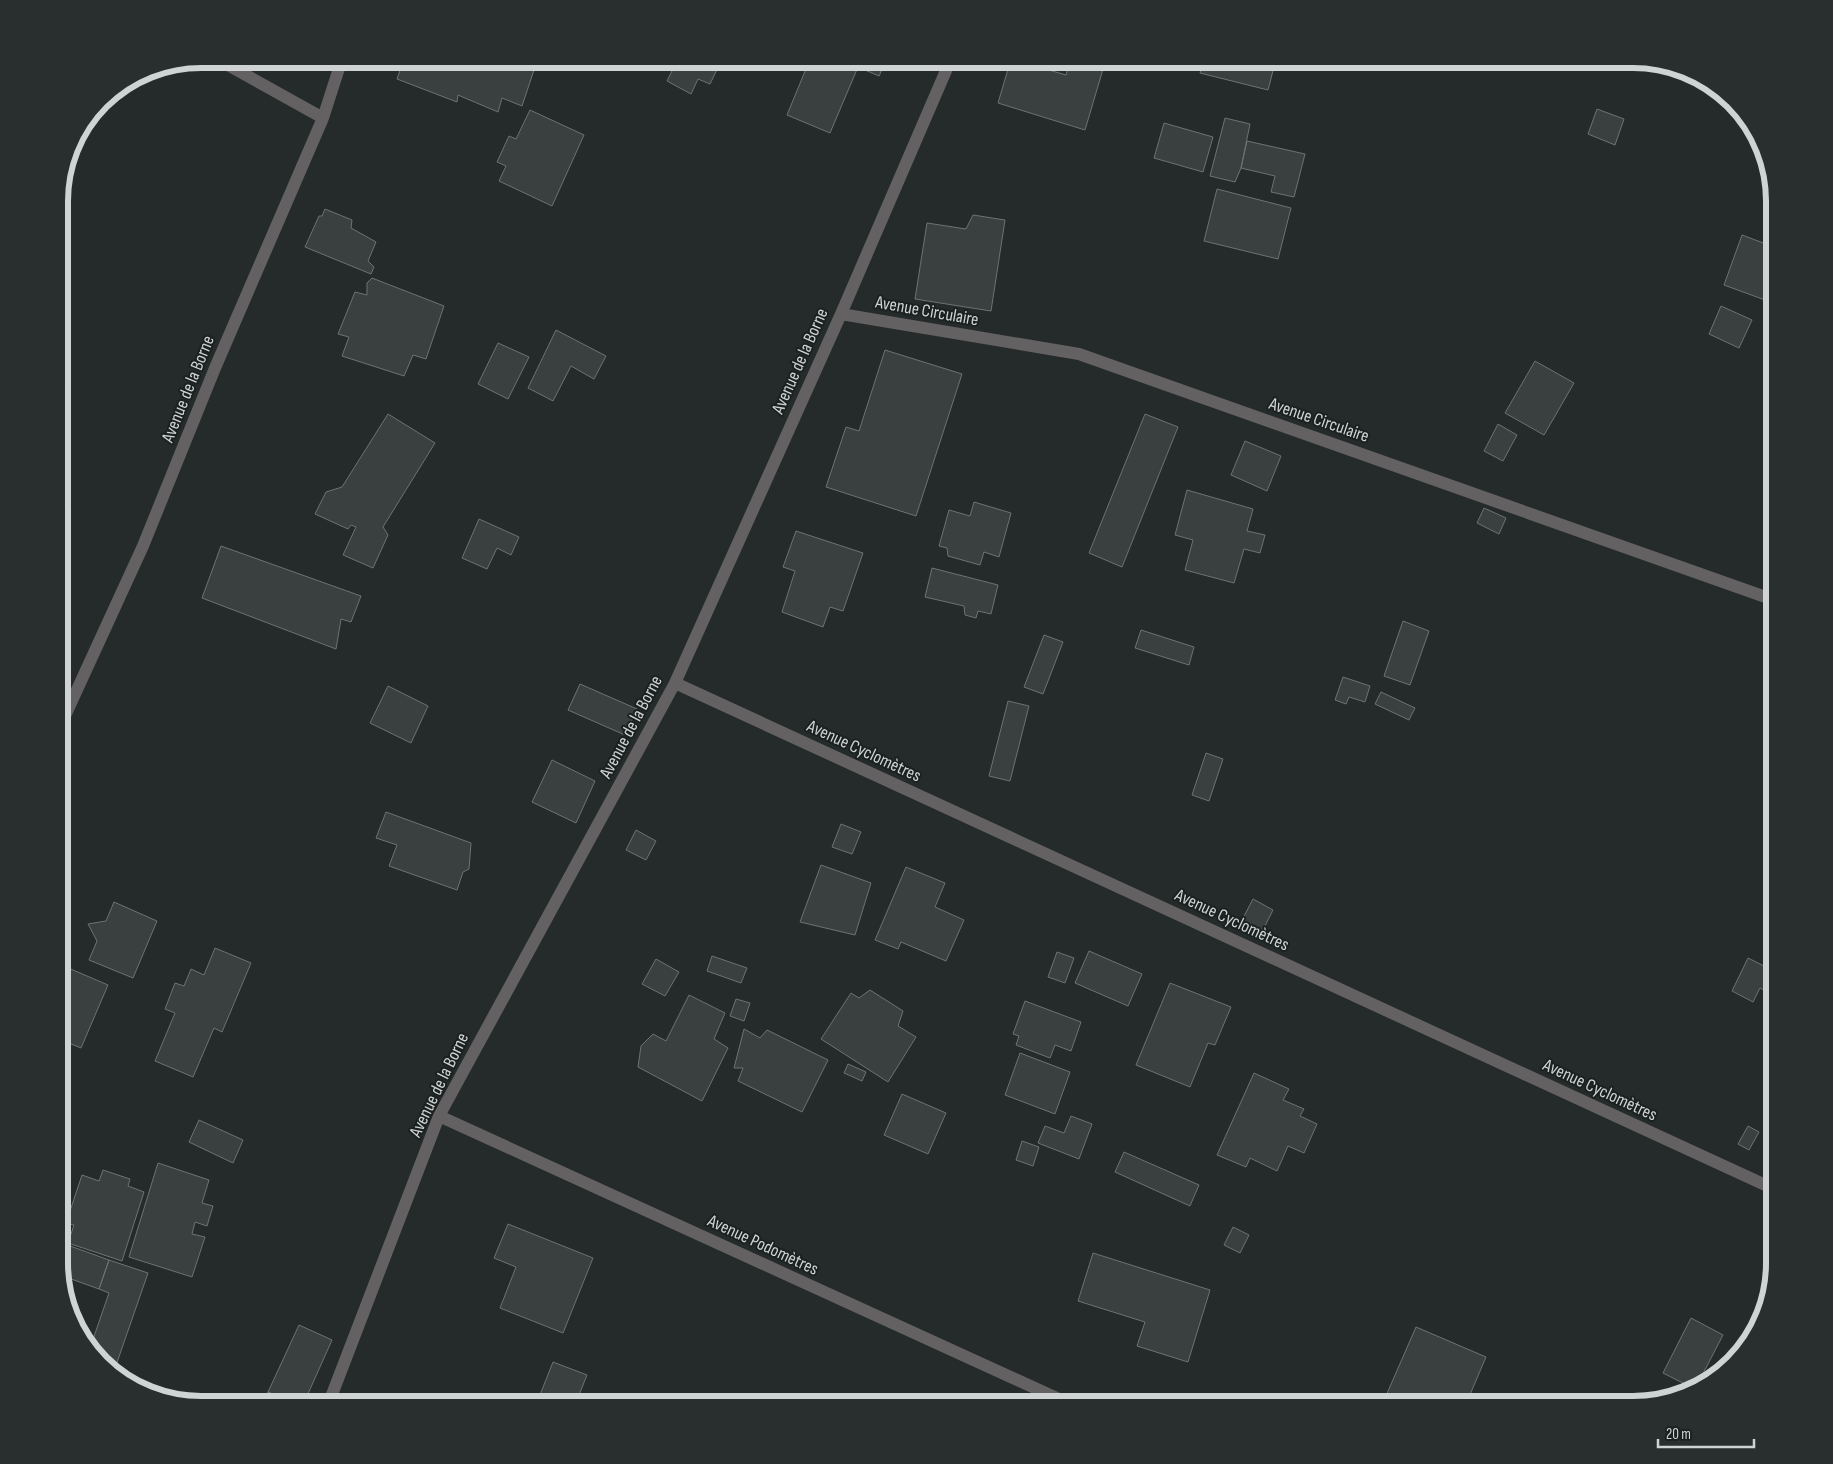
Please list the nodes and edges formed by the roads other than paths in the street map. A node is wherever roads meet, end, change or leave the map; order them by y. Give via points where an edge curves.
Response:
1 (947, 67) edge
2 (233, 68) edge
3 (339, 68) edge
4 (323, 118) junction
5 (841, 314) junction
6 (1766, 597) edge
7 (675, 683) junction
8 (68, 709) edge
9 (439, 1116) junction
10 (1766, 1186) edge
11 (331, 1396) edge
12 (1052, 1396) edge

1 - 5 street, Avenue de la Borne
2 - 4 street
3 - 4 street, Avenue de la Borne
4 - 8 street, Avenue de la Borne via 215,368 143,546
5 - 6 street, Avenue Circulaire via 1079,354
5 - 7 street, Avenue de la Borne
7 - 9 street, Avenue de la Borne
7 - 10 street, Avenue Cyclomètres
9 - 11 street, Avenue de la Borne
9 - 12 street, Avenue Podomètres

